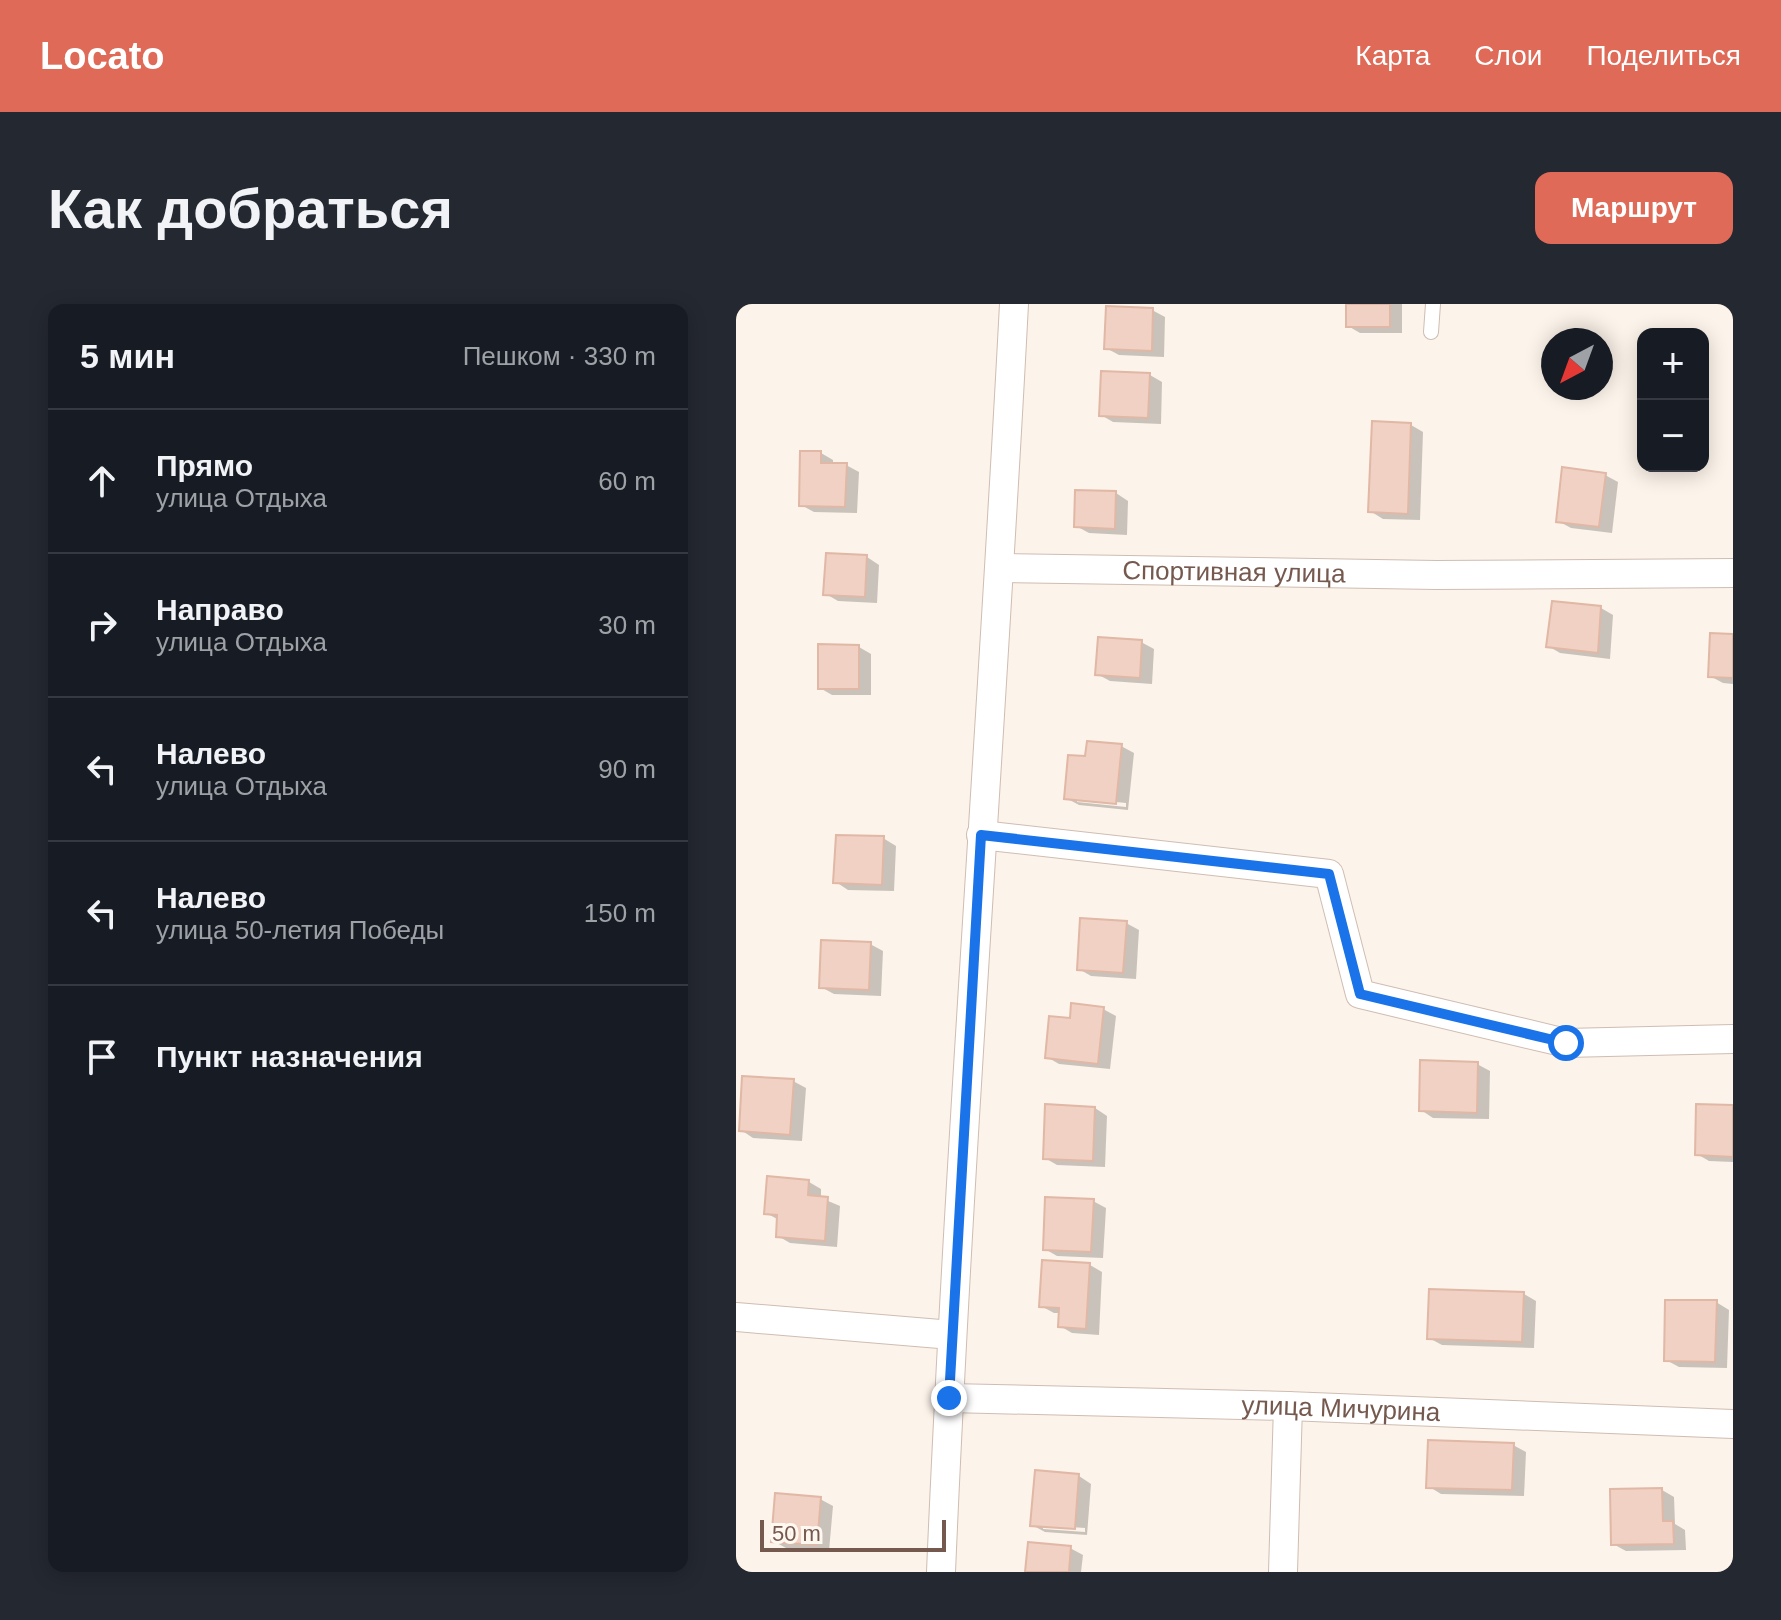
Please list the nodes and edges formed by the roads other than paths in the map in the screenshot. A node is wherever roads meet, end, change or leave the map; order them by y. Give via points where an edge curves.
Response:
1 (1014, 304) edge
2 (1433, 304) edge
3 (1431, 332) dead end
4 (1000, 568) junction
5 (1733, 573) edge
6 (981, 835) junction
7 (1733, 1039) edge
8 (736, 1317) edge
9 (952, 1335) junction
10 (949, 1398) junction
11 (1288, 1406) junction
12 (1733, 1424) edge
13 (941, 1572) edge
14 (1283, 1572) edge

1 - 4 street
2 - 3 lane
4 - 5 street, Спортивная улица via 1436,575
4 - 6 street
6 - 7 street via 1329,874 1360,994 1566,1043
6 - 9 street
8 - 9 street
9 - 10 street
10 - 11 street, улица Мичурина
10 - 13 street
11 - 12 street, улица Мичурина
11 - 14 street

